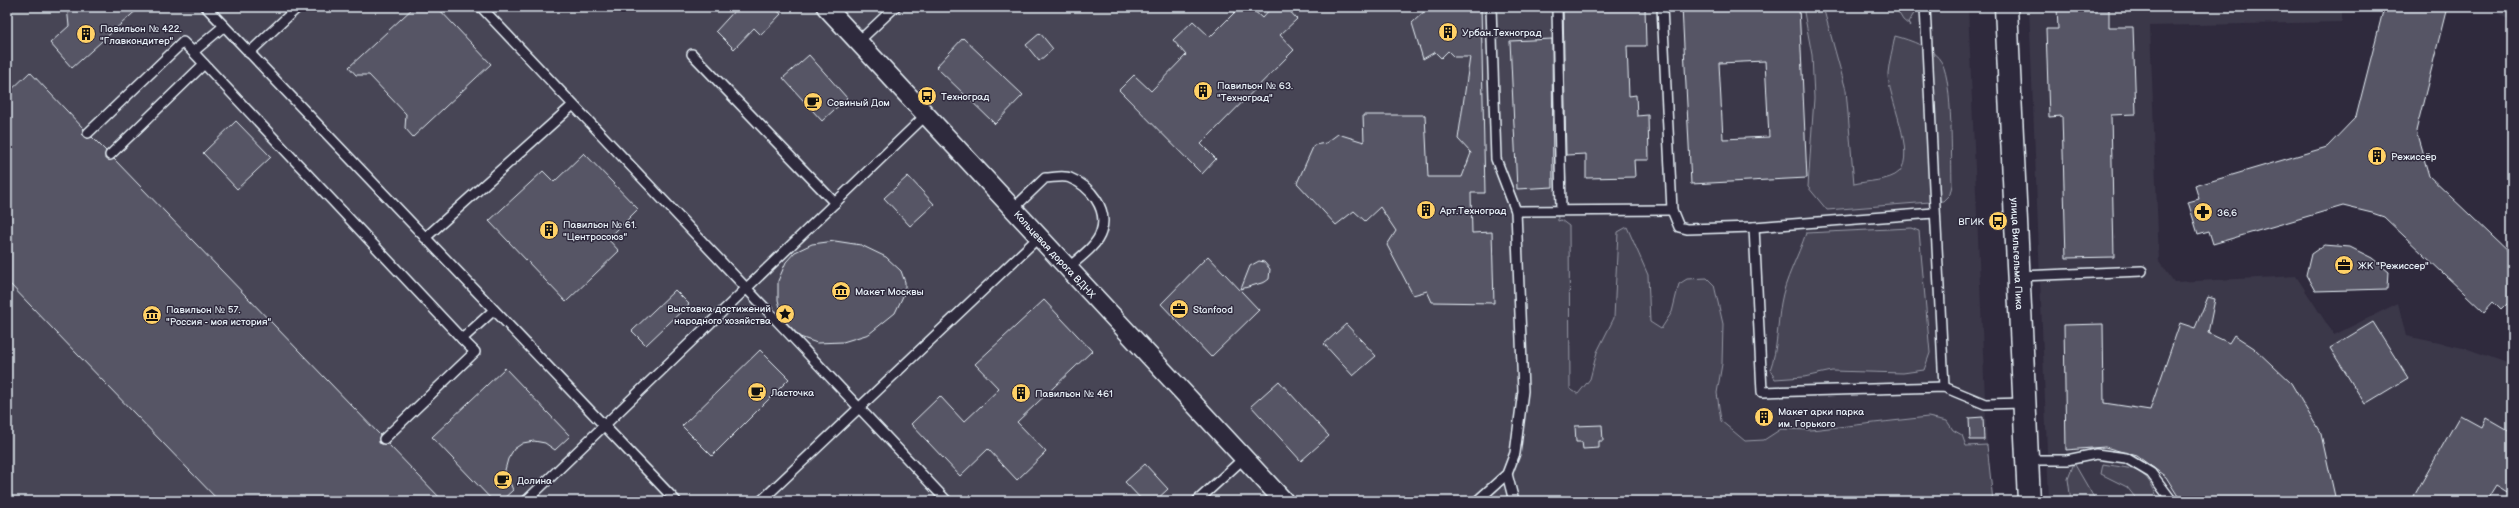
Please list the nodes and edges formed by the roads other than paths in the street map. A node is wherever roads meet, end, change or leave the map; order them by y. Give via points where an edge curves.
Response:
1 (206, 7) edge
2 (298, 7) edge
3 (481, 7) edge
4 (826, 7) edge
5 (894, 7) edge
6 (1491, 7) edge
7 (1557, 7) edge
8 (1662, 7) edge
9 (1925, 7) edge
10 (2006, 7) edge
11 (224, 26) junction
12 (858, 42) junction
13 (193, 52) junction
14 (249, 53) junction
15 (692, 54) dead end
16 (204, 64) junction
17 (573, 105) junction
18 (926, 115) junction
19 (88, 133) dead end
20 (110, 155) dead end
21 (835, 203) junction
22 (1012, 209) junction
23 (1561, 210) junction
24 (1672, 210) junction
25 (1516, 211) junction
26 (1934, 213) junction
27 (1754, 226) junction
28 (1039, 237) junction
29 (425, 238) junction
30 (1068, 268) junction
31 (2142, 271) dead end
32 (2018, 276) junction
33 (746, 288) junction
34 (494, 310) junction
35 (462, 339) junction
36 (1944, 387) junction
37 (2023, 403) junction
38 (860, 409) junction
39 (604, 426) junction
40 (384, 439) dead end
41 (1244, 458) junction
42 (2026, 460) junction
43 (1507, 474) junction
44 (526, 501) edge
45 (676, 501) edge
46 (761, 501) edge
47 (947, 501) edge
48 (1197, 501) edge
49 (1284, 501) edge
50 (1477, 501) edge
51 (1514, 501) edge
52 (2029, 501) edge
53 (2172, 501) edge

1 - 11 lane
2 - 14 lane
3 - 17 lane
4 - 12 street, Кольцевая дорога ВДНХ
5 - 12 lane
6 - 25 lane via 1496,159
7 - 23 lane
8 - 24 lane
9 - 26 lane
10 - 32 main road, улица Вильгельма Пика
11 - 13 lane
11 - 14 lane
12 - 18 street, Кольцевая дорога ВДНХ
13 - 16 lane
13 - 19 lane via 183,42
14 - 29 lane
15 - 21 lane
16 - 20 lane
16 - 35 lane
17 - 29 lane
17 - 33 lane
18 - 21 lane
18 - 22 street, Кольцевая дорога ВДНХ
21 - 33 lane
22 - 28 street, Кольцевая дорога ВДНХ
22 - 30 lane via 1045,178 1069,177 1091,190 1103,213 1101,232 1092,246
23 - 24 lane
23 - 25 lane
24 - 27 lane via 1675,221 1682,229
25 - 43 lane via 1523,391 1515,453
26 - 27 lane
26 - 36 lane
27 - 36 lane via 1762,392
28 - 30 street, Кольцевая дорога ВДНХ
28 - 38 lane
29 - 34 lane
30 - 41 street, Кольцевая дорога ВДНХ
31 - 32 lane
32 - 37 main road, улица Вильгельма Пика
33 - 38 lane
33 - 39 lane
34 - 35 lane
34 - 39 lane
35 - 40 lane via 475,352
36 - 37 lane via 1985,404
37 - 42 main road, улица Вильгельма Пика
38 - 46 lane
38 - 47 lane
39 - 44 lane
39 - 45 lane
41 - 48 lane
41 - 49 street, Кольцевая дорога ВДНХ
42 - 52 main road, улица Вильгельма Пика
42 - 53 lane via 2067,460 2096,454 2126,458 2151,473
43 - 50 lane
43 - 51 lane

